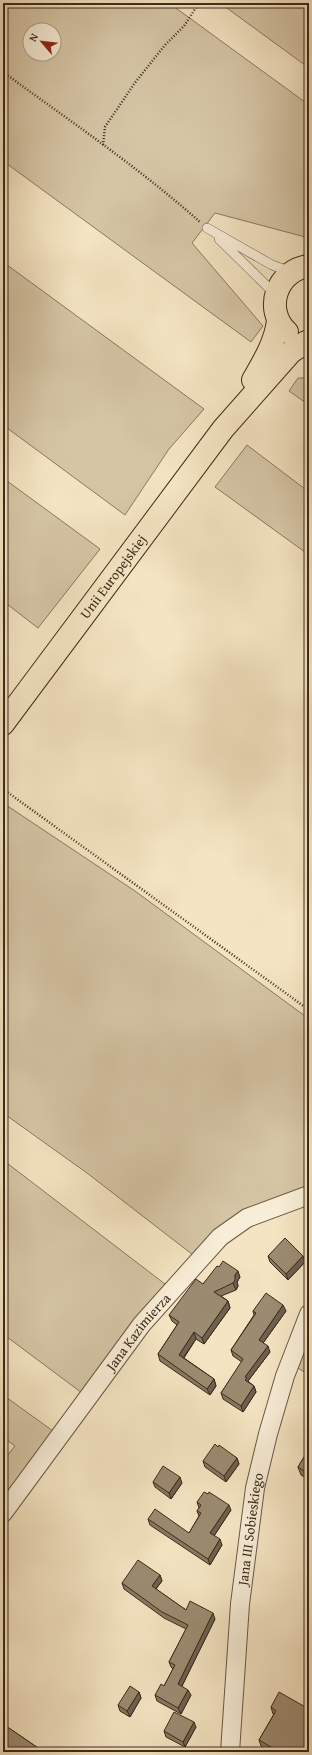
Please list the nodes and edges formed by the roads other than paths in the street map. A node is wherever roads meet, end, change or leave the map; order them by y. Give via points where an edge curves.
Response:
1 (300, 269) edge
2 (275, 294) junction
3 (278, 321) junction
4 (308, 342) edge
5 (223, 429) junction
6 (3, 724) edge
7 (309, 1195) edge
8 (309, 1314) edge
9 (3, 1513) edge
10 (230, 1752) edge

1 - 2 main road via 280,283
1 - 2 lane via 272,265 207,228
2 - 3 main road via 274,306
3 - 4 main road via 291,336
3 - 5 main road, Unii Europejskiej via 270,350
4 - 5 main road, Unii Europejskiej via 287,357
5 - 6 main road, Unii Europejskiej
7 - 9 street, Jana Kazimierza via 247,1218 220,1237 142,1324
8 - 10 street, Jana III Sobieskiego via 285,1376 255,1488 240,1604

